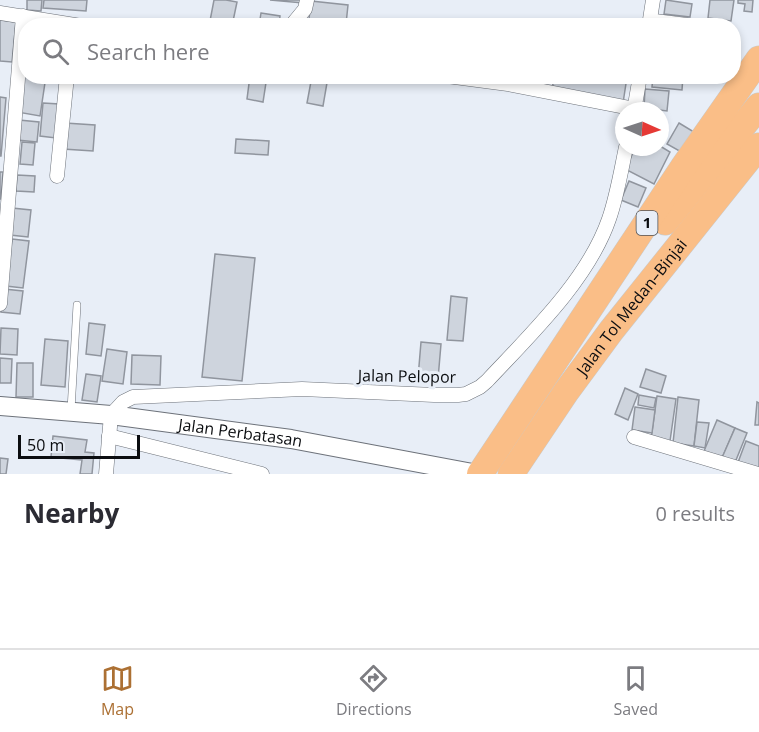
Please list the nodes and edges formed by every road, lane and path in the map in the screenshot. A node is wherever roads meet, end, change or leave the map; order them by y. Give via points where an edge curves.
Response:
1 (307, 0) edge
2 (653, 0) edge
3 (0, 13) edge
4 (23, 16) joint
5 (35, 18) edge
6 (298, 18) edge
7 (650, 18) edge
8 (759, 50) edge
9 (759, 59) edge
10 (18, 67) edge
11 (741, 78) edge
12 (66, 84) edge
13 (508, 84) edge
14 (639, 84) edge
15 (737, 84) edge
16 (635, 102) edge
17 (615, 106) edge
18 (759, 106) edge
19 (759, 146) edge
20 (624, 156) edge
21 (759, 158) edge
22 (684, 166) junction
23 (57, 176) dead end
24 (3, 220) edge
25 (680, 243) junction
26 (0, 304) edge
27 (76, 305) dead end
28 (537, 389) junction
29 (0, 406) edge
30 (71, 412) junction
31 (111, 415) junction
32 (109, 436) junction
33 (634, 437) dead end
34 (106, 474) edge
35 (262, 474) edge
36 (479, 474) edge
37 (511, 474) edge
38 (758, 474) edge

1 - 6 street
2 - 7 street
3 - 4 street
4 - 5 street
8 - 11 highway
9 - 22 highway, 1
10 - 24 street
12 - 23 street
13 - 17 street
14 - 16 street
15 - 22 highway
18 - 28 highway, Jalan Tol Medan–Binjai / 1
19 - 25 highway, Jalan Tol Medan–Binjai / 1
20 - 31 street, Jalan Pelopor via 609,220 587,264 561,300 480,387 458,395 302,389 139,396 123,402
21 - 25 highway, 1
22 - 28 highway, 1
24 - 26 street
25 - 37 highway, Jalan Tol Medan–Binjai / 1 via 566,392
27 - 30 lane
28 - 36 highway, 1
29 - 30 street, Jalan Perbatasan
30 - 31 street, Jalan Perbatasan
31 - 32 street
31 - 36 street, Jalan Perbatasan via 291,440
32 - 34 street
32 - 35 street
33 - 38 street

